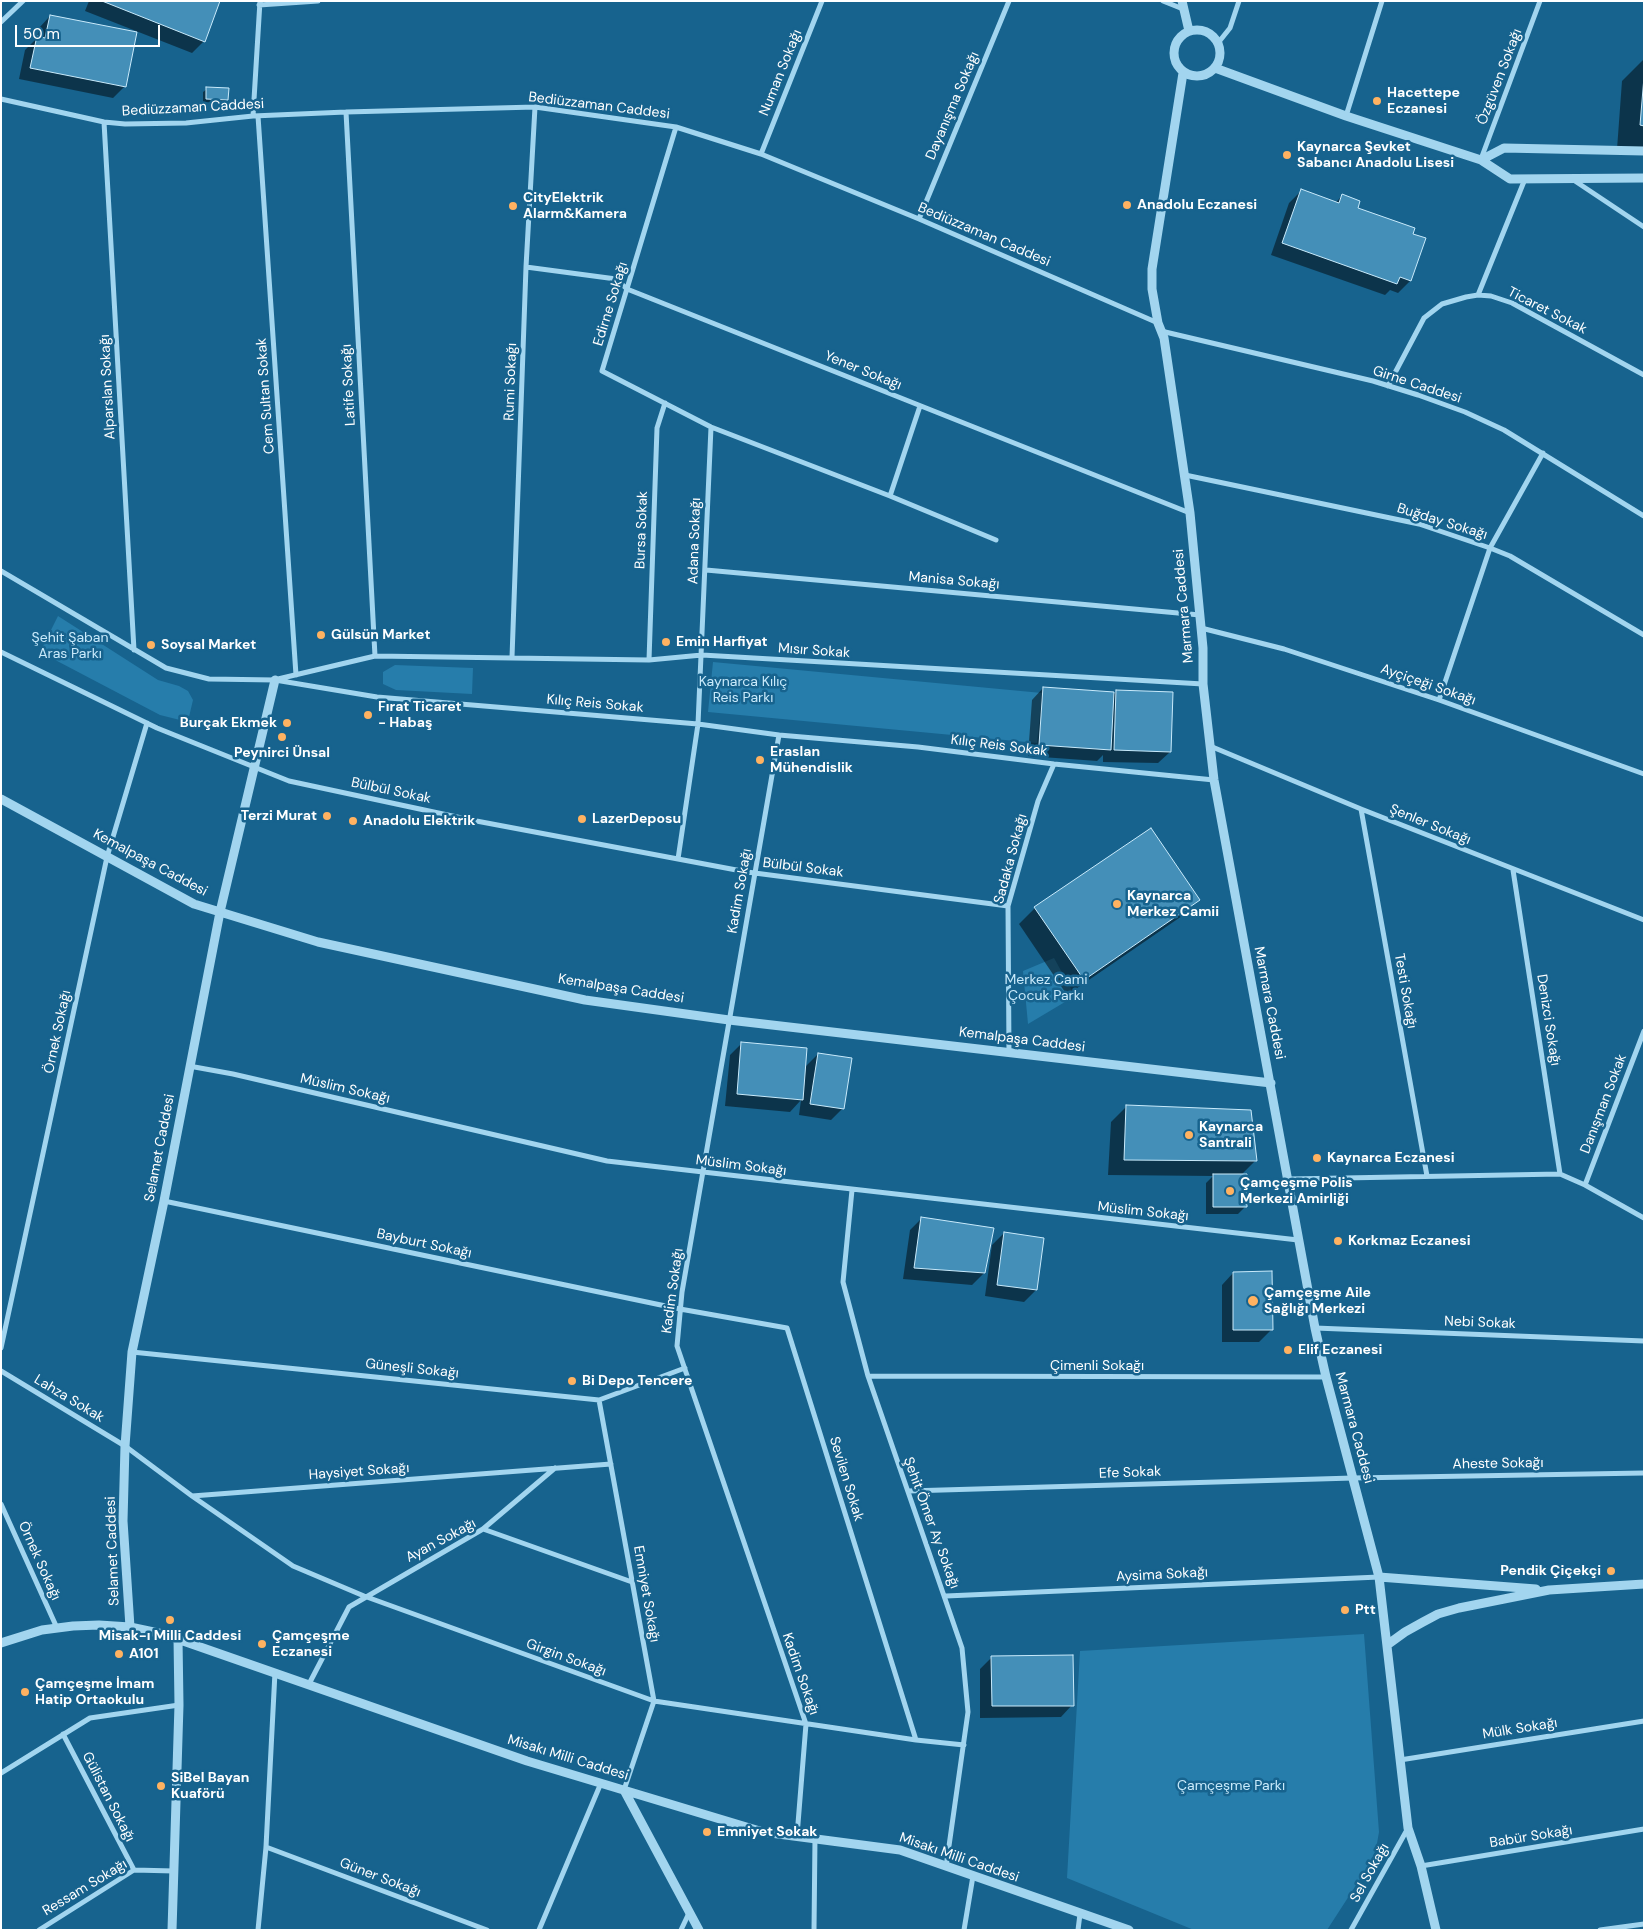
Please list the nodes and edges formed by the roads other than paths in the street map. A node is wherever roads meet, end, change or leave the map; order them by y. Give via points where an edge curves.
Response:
1 (23, 1) edge
2 (318, 1) edge
3 (822, 1) edge
4 (1009, 1) edge
5 (1163, 1) edge
6 (1239, 1) edge
7 (1382, 1) edge
8 (1540, 1) edge
9 (260, 3) edge
10 (1183, 5) edge
11 (1, 22) edge
12 (1189, 31) junction
13 (1218, 43) junction
14 (1215, 68) junction
15 (1183, 72) junction
16 (1, 99) edge
17 (535, 107) junction
18 (346, 112) junction
19 (255, 116) junction
20 (1346, 116) junction
21 (104, 122) junction
22 (676, 127) junction
23 (1644, 151) edge
24 (761, 154) junction
25 (1480, 160) junction
26 (1526, 178) junction
27 (1644, 178) edge
28 (1571, 179) junction
29 (918, 219) junction
30 (1644, 227) edge
31 (526, 267) junction
32 (627, 289) junction
33 (1478, 295) junction
34 (1160, 327) junction
35 (1644, 375) edge
36 (1388, 386) junction
37 (664, 403) junction
38 (920, 406) junction
39 (711, 427) junction
40 (1543, 454) junction
41 (1185, 475) junction
42 (890, 496) junction
43 (1190, 513) junction
44 (1644, 516) edge
45 (996, 540) dead end
46 (1490, 548) junction
47 (706, 570) junction
48 (1, 571) edge
49 (1200, 615) junction
50 (1201, 628) junction
51 (1644, 635) edge
52 (134, 650) junction
53 (1, 652) edge
54 (702, 655) junction
55 (375, 656) junction
56 (512, 658) junction
57 (649, 660) junction
58 (296, 675) junction
59 (275, 680) junction
60 (1203, 684) junction
61 (1439, 700) junction
62 (147, 723) junction
63 (698, 724) junction
64 (779, 735) junction
65 (1210, 746) junction
66 (1054, 764) junction
67 (253, 766) junction
68 (1644, 774) edge
69 (1214, 780) junction
70 (1, 799) edge
71 (1361, 809) junction
72 (107, 856) junction
73 (678, 859) junction
74 (1513, 870) junction
75 (755, 874) junction
76 (1008, 906) junction
77 (220, 912) junction
78 (1644, 920) edge
79 (729, 1020) junction
80 (1644, 1031) edge
81 (1642, 1042) edge
82 (1010, 1053) junction
83 (189, 1066) junction
84 (1271, 1083) junction
85 (704, 1173) junction
86 (1560, 1174) junction
87 (1427, 1176) junction
88 (1289, 1179) junction
89 (1585, 1185) junction
90 (852, 1190) junction
91 (164, 1201) junction
92 (1644, 1218) edge
93 (1298, 1240) junction
94 (680, 1309) junction
95 (1315, 1328) junction
96 (1644, 1341) edge
97 (1, 1348) edge
98 (132, 1352) junction
99 (685, 1368) junction
100 (1, 1371) edge
101 (868, 1376) junction
102 (1326, 1377) junction
103 (599, 1400) junction
104 (125, 1446) junction
105 (611, 1464) junction
106 (555, 1468) junction
107 (1644, 1473) edge
108 (1353, 1478) junction
109 (908, 1491) junction
110 (192, 1496) junction
111 (2, 1506) edge
112 (483, 1529) junction
113 (1378, 1576) junction
114 (632, 1582) junction
115 (1644, 1584) edge
116 (1549, 1590) junction
117 (364, 1596) junction
118 (946, 1596) junction
119 (130, 1627) junction
120 (57, 1628) junction
121 (178, 1639) junction
122 (1, 1643) edge
123 (1387, 1646) junction
124 (274, 1672) junction
125 (309, 1684) junction
126 (654, 1701) junction
127 (179, 1705) junction
128 (1644, 1721) edge
129 (806, 1724) junction
130 (64, 1734) junction
131 (916, 1740) junction
132 (964, 1746) junction
133 (1400, 1760) junction
134 (1, 1773) edge
135 (601, 1783) junction
136 (624, 1790) junction
137 (1408, 1828) junction
138 (1644, 1829) edge
139 (797, 1836) junction
140 (815, 1838) junction
141 (266, 1846) junction
142 (1421, 1866) junction
143 (946, 1867) junction
144 (134, 1870) junction
145 (174, 1871) junction
146 (973, 1876) junction
147 (689, 1912) junction
148 (1080, 1914) junction
149 (1644, 1924) edge
150 (38, 1930) edge
151 (172, 1930) edge
152 (258, 1930) edge
153 (487, 1930) edge
154 (539, 1930) edge
155 (680, 1930) edge
156 (699, 1930) edge
157 (814, 1930) edge
158 (964, 1930) edge
159 (1078, 1930) edge
160 (1129, 1930) edge
161 (1351, 1930) edge
162 (1436, 1930) edge
163 (1600, 1930) edge

1 - 11 street
2 - 9 street
3 - 24 street, Numan Sokağı
4 - 29 street, Dayanışma Sokağı
5 - 10 street
6 - 13 street via 1230,28
7 - 20 street
8 - 25 street, Özgüven Sokağı
9 - 19 street, Cem Sultan Sokak
10 - 12 street
12 - 13 street via 1209,33
12 - 15 street via 1175,46 1174,61
13 - 14 street via 1221,56
14 - 15 street via 1204,76 1196,77
14 - 20 street
15 - 34 street, Marmara Caddesi via 1152,269 1152,289
16 - 21 street, Bediüzzaman Caddesi
17 - 18 street, Bediüzzaman Caddesi
17 - 22 street, Bediüzzaman Caddesi
17 - 31 street, Rumi Sokağı
18 - 19 street, Bediüzzaman Caddesi
18 - 55 street, Latife Sokağı
19 - 21 street, Bediüzzaman Caddesi via 156,124
19 - 58 street, Cem Sultan Sokak
20 - 25 street
21 - 52 street, Alparslan Sokağı
22 - 24 street, Bediüzzaman Caddesi
22 - 32 street, Edirne Sokağı
23 - 25 street via 1504,148
24 - 29 street, Bediüzzaman Caddesi
25 - 26 street via 1510,178
26 - 28 street
26 - 33 street
27 - 28 street
28 - 30 street
29 - 34 street, Bediüzzaman Caddesi
31 - 32 street, Yener Sokağı via 616,279
31 - 56 street, Rumi Sokağı
32 - 37 street, Edirne Sokağı via 602,371
32 - 38 street, Yener Sokağı
33 - 35 street, Ticaret Sokak via 1512,303
33 - 36 street, Ticaret Sokak via 1442,304 1424,318
34 - 36 street, Girne Caddesi
34 - 41 street, Marmara Caddesi
36 - 40 street, Girne Caddesi via 1465,412 1504,430
37 - 39 street, Edirne Sokağı
37 - 57 street, Bursa Sokak via 657,428
38 - 42 street
38 - 43 street, Yener Sokağı
39 - 42 street, Edirne Sokağı
39 - 47 street, Adana Sokağı
40 - 44 street, Girne Caddesi
40 - 46 street
41 - 43 street, Marmara Caddesi
41 - 46 street, Buğday Sokağı via 1419,524
42 - 45 street, Edirne Sokağı
43 - 49 street, Marmara Caddesi
46 - 51 street, Buğday Sokağı via 1510,556
46 - 61 street
47 - 49 street, Manisa Sokağı
47 - 54 street, Adana Sokağı
48 - 52 street, Kılıç Reis Sokak
49 - 50 street, Marmara Caddesi
50 - 60 street, Marmara Caddesi
50 - 61 street, Ayçiçeği Sokağı via 1284,649
52 - 59 street, Kılıç Reis Sokak via 166,668 209,679
53 - 62 street, Bülbül Sokak
54 - 57 street, Mısır Sokak
54 - 60 street, Mısır Sokak
54 - 63 street, Adana Sokağı
55 - 56 street, Mısır Sokak
55 - 58 street, Mısır Sokak
56 - 57 street, Mısır Sokak
58 - 59 street, Mısır Sokak
59 - 63 street, Kılıç Reis Sokak via 377,697
59 - 67 street, Selamet Caddesi
60 - 65 street, Marmara Caddesi
61 - 68 street, Ayçiçeği Sokağı
62 - 67 street, Bülbül Sokak
62 - 72 street, Örnek Sokağı
63 - 64 street, Kılıç Reis Sokak
63 - 73 street, Adana Sokağı
64 - 66 street, Kılıç Reis Sokak via 918,747
64 - 75 street, Kadim Sokağı
65 - 69 street, Marmara Caddesi
65 - 71 street, Şenler Sokağı
66 - 69 street, Kılıç Reis Sokak
66 - 76 street, Sadaka Sokağı via 1038,801
67 - 73 street, Bülbül Sokak via 289,781
67 - 77 street, Selamet Caddesi
69 - 84 street, Marmara Caddesi
70 - 72 street, Kemalpaşa Caddesi
71 - 74 street, Şenler Sokağı
71 - 87 street, Testi Sokağı
72 - 77 street, Kemalpaşa Caddesi via 194,904
72 - 97 street, Örnek Sokağı
73 - 75 street, Bülbül Sokak
74 - 78 street, Şenler Sokağı
74 - 86 street, Denizci Sokağı
75 - 76 street, Bülbül Sokak
75 - 79 street, Kadim Sokağı
76 - 82 street, Sadaka Sokağı
77 - 79 street, Kemalpaşa Caddesi via 318,942 585,1000
77 - 83 street, Selamet Caddesi
79 - 82 street, Kemalpaşa Caddesi
79 - 85 street, Kadim Sokağı
80 - 81 street, Danışman Sokak
81 - 89 street, Danışman Sokak
82 - 84 street, Kemalpaşa Caddesi
83 - 85 street, Müslim Sokağı via 607,1161
83 - 91 street, Selamet Caddesi
84 - 88 street, Marmara Caddesi
85 - 90 street, Müslim Sokağı
85 - 94 street, Kadim Sokağı
86 - 87 street
86 - 89 street
87 - 88 street
88 - 93 street, Marmara Caddesi
89 - 92 street
90 - 93 street, Müslim Sokağı
90 - 101 street, Şehit Ömer Ay Sokağı via 843,1282
91 - 94 street, Bayburt Sokağı
91 - 98 street, Selamet Caddesi
93 - 95 street, Marmara Caddesi
94 - 99 street, Kadim Sokağı via 677,1346
94 - 131 street, Sevilen Sokak via 787,1328
95 - 96 street, Nebi Sokak
95 - 102 street, Marmara Caddesi
98 - 103 street, Güneşli Sokağı
98 - 104 street, Selamet Caddesi
99 - 103 street, Güneşli Sokağı
99 - 129 street, Kadim Sokağı
100 - 104 street, Lahza Sokak
101 - 102 street, Çimenli Sokağı
101 - 109 street, Şehit Ömer Ay Sokağı
102 - 108 street, Marmara Caddesi
103 - 105 street, Emniyet Sokağı
104 - 110 street
104 - 119 street, Selamet Caddesi via 123,1521
105 - 106 street, Haysiyet Sokağı
105 - 114 street, Emniyet Sokağı
106 - 110 street, Haysiyet Sokağı
106 - 112 street
107 - 108 street, Aheste Sokağı
108 - 109 street, Efe Sokak
108 - 113 street, Marmara Caddesi
109 - 118 street, Şehit Ömer Ay Sokağı
110 - 117 street, Girgin Sokağı via 293,1566
111 - 120 street, Örnek Sokağı
112 - 114 street, Ayan Sokağı
112 - 117 street, Ayan Sokağı
113 - 116 street
113 - 118 street, Aysima Sokağı
113 - 123 street, Marmara Caddesi
114 - 126 street, Emniyet Sokağı
115 - 116 street
116 - 123 street via 1438,1614
117 - 125 street, Ayan Sokağı via 349,1607
117 - 126 street, Girgin Sokağı
118 - 132 street, Şehit Ömer Ay Sokağı via 962,1648 968,1712
119 - 120 street, Misakı Milli Caddesi
119 - 121 street, Misakı Milli Caddesi
120 - 122 street, Misakı Milli Caddesi
121 - 124 street, Misakı Milli Caddesi
121 - 127 street
123 - 133 street, Marmara Caddesi
124 - 125 street, Misakı Milli Caddesi
124 - 141 street
125 - 135 street, Misakı Milli Caddesi via 527,1761
126 - 129 street, Girgin Sokağı
126 - 136 street, Emniyet Sokağı
127 - 130 street via 90,1718
127 - 145 street
128 - 133 street, Mülk Sokağı
129 - 131 street, Girgin Sokağı
129 - 139 street, Kadim Sokağı
130 - 134 street
130 - 144 street, Gülistan Sokağı
131 - 132 street, Girgin Sokağı
132 - 143 street, Şehit Ömer Ay Sokağı
133 - 137 street, Marmara Caddesi
135 - 136 street, Misakı Milli Caddesi
135 - 154 street
136 - 139 street, Misakı Milli Caddesi via 763,1832
136 - 147 street
137 - 142 street, Marmara Caddesi
137 - 161 street, Sel Sokağı
138 - 142 street, Babür Sokağı
139 - 140 street, Misakı Milli Caddesi
140 - 143 street, Misakı Milli Caddesi via 900,1850
140 - 157 street
141 - 152 street
141 - 153 street, Güner Sokağı
142 - 162 street, Marmara Caddesi
143 - 146 street, Misakı Milli Caddesi
144 - 145 street, Ressam Sokağı
144 - 150 street, Ressam Sokağı
145 - 151 street
146 - 148 street, Misakı Milli Caddesi
146 - 158 street
147 - 155 street
147 - 156 street
148 - 159 street
148 - 160 street, Misakı Milli Caddesi
149 - 163 street

